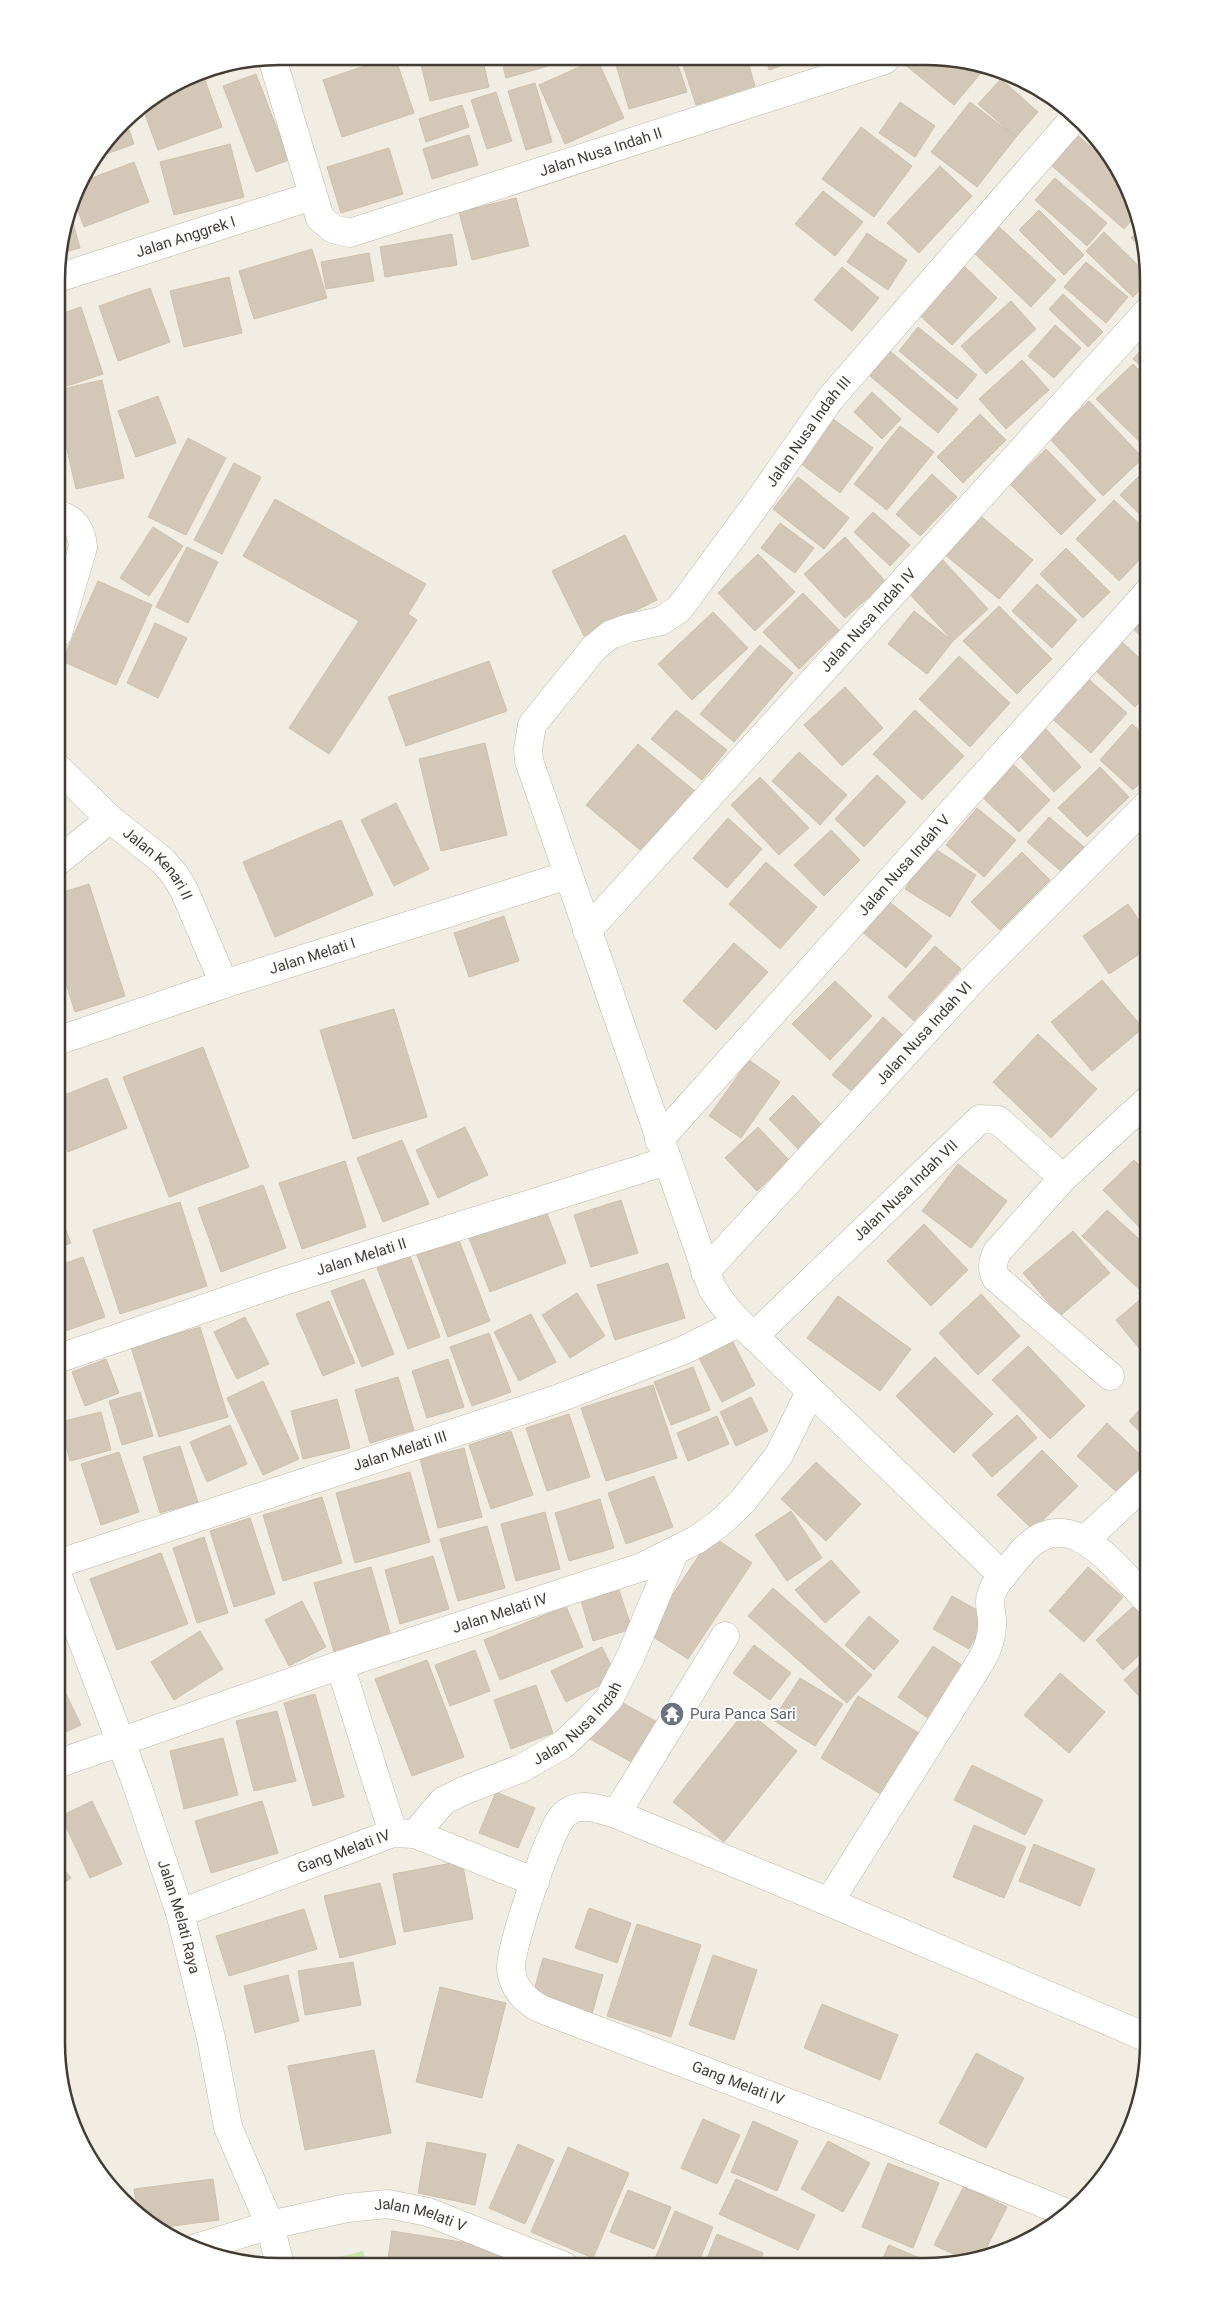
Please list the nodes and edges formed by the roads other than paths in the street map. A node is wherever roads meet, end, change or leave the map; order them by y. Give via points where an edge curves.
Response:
1 (274, 65) edge
2 (870, 65) edge
3 (1071, 122) edge
4 (316, 207) junction
5 (65, 276) edge
6 (1140, 320) edge
7 (65, 517) edge
8 (1140, 602) edge
9 (65, 608) edge
10 (65, 775) edge
11 (1140, 812) edge
12 (110, 819) junction
13 (65, 856) edge
14 (568, 875) junction
15 (588, 930) junction
16 (224, 984) junction
17 (65, 1038) edge
18 (1140, 1106) edge
19 (663, 1150) junction
20 (1063, 1178) junction
21 (706, 1272) junction
22 (746, 1329) junction
23 (65, 1356) edge
24 (1110, 1376) dead end
25 (810, 1392) junction
26 (1140, 1488) edge
27 (1086, 1539) junction
28 (675, 1551) junction
29 (65, 1561) edge
30 (1003, 1576) junction
31 (1140, 1593) edge
32 (65, 1595) edge
33 (725, 1636) dead end
34 (340, 1665) junction
35 (120, 1741) junction
36 (65, 1761) edge
37 (616, 1814) junction
38 (404, 1833) junction
39 (535, 1882) junction
40 (830, 1902) junction
41 (180, 1912) junction
42 (1140, 2035) edge
43 (1060, 2210) edge
44 (270, 2225) junction
45 (206, 2245) edge
46 (278, 2258) edge
47 (544, 2258) edge

1 - 4 street
2 - 4 street, Jalan Nusa Indah II via 361,231 350,233 328,226
3 - 14 street, Jalan Nusa Indah III via 830,399 679,609 660,621 619,631 601,641 532,725 529,761
4 - 5 street, Jalan Anggrek I
6 - 15 street, Jalan Nusa Indah IV
7 - 9 street via 78,528 83,547
8 - 19 street, Jalan Nusa Indah V
10 - 12 street, Jalan Kenari II
11 - 21 street, Jalan Nusa Indah VI via 979,973
12 - 13 street
12 - 16 street, Jalan Kenari II via 174,875 184,890
14 - 15 street
14 - 16 street, Jalan Melati I
15 - 19 street
16 - 17 street, Jalan Melati I
18 - 20 street
19 - 21 street
19 - 23 street, Jalan Melati II
20 - 22 street, Jalan Nusa Indah VII via 998,1120 980,1119
20 - 24 street via 997,1252 993,1272
21 - 22 street via 724,1308
22 - 25 street
22 - 29 street, Jalan Melati III via 557,1399
25 - 28 street, Jalan Melati IV via 779,1455 757,1485 720,1523
25 - 30 street
26 - 27 street
27 - 30 street via 1064,1532 1042,1536 1024,1549
27 - 31 street
28 - 34 street, Jalan Melati IV via 642,1567
28 - 38 street, Jalan Nusa Indah via 630,1658 608,1699 588,1721 564,1744 522,1768 443,1801
30 - 40 street via 991,1594 992,1631 984,1657
32 - 35 street, Jalan Melati Raya
33 - 37 street
34 - 35 street, Jalan Melati IV
34 - 38 street
35 - 36 street, Jalan Melati IV
35 - 41 street, Jalan Melati Raya
37 - 39 street, Gang Melati IV via 586,1807 567,1813 556,1828
37 - 40 street, Gang Melati IV
38 - 39 street
38 - 41 street, Gang Melati IV
39 - 43 street, Gang Melati IV via 511,1960 514,1983 534,2006 876,2136
40 - 42 street, Gang Melati IV
41 - 44 street, Jalan Melati Raya via 211,2038 228,2128
44 - 45 street, Jalan Melati V
44 - 46 street, Jalan Melati Raya
44 - 47 street, Jalan Melati V via 368,2205 408,2207

